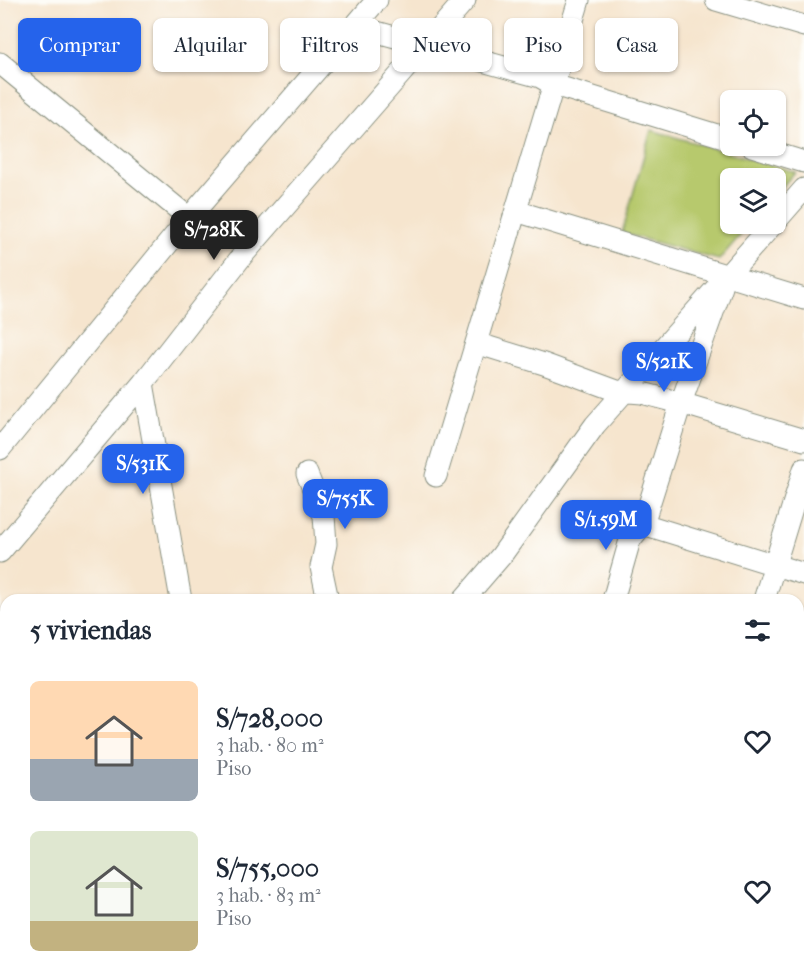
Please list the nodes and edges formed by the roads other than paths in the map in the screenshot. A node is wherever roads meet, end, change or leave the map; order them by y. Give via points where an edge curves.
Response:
1 (377, 0) edge
2 (465, 0) edge
3 (579, 0) edge
4 (716, 0) edge
5 (362, 18) edge
6 (450, 18) edge
7 (804, 26) edge
8 (0, 63) edge
9 (492, 64) edge
10 (315, 72) edge
11 (403, 72) edge
12 (554, 85) junction
13 (720, 136) edge
14 (784, 156) edge
15 (804, 162) edge
16 (804, 189) edge
17 (786, 209) edge
18 (516, 211) junction
19 (189, 218) junction
20 (763, 234) edge
21 (727, 275) junction
22 (804, 299) edge
23 (476, 343) junction
24 (143, 383) junction
25 (625, 392) junction
26 (681, 403) junction
27 (804, 440) edge
28 (0, 449) edge
29 (804, 468) edge
30 (307, 474) dead end
31 (436, 476) dead end
32 (643, 524) junction
33 (0, 552) edge
34 (774, 565) junction
35 (804, 574) edge
36 (180, 594) edge
37 (327, 594) edge
38 (469, 594) edge
39 (615, 594) edge
40 (766, 594) edge

1 - 5 street
2 - 6 street
3 - 12 street
4 - 7 street
8 - 19 street
9 - 12 street via 540,77
10 - 19 street
11 - 24 street via 242,256
12 - 13 street
12 - 18 street
14 - 15 street
16 - 17 street
18 - 21 street
18 - 23 street
19 - 28 street
20 - 21 street
21 - 22 street
21 - 25 street
21 - 26 street
23 - 25 street
23 - 31 street
24 - 33 street
24 - 36 street
25 - 26 street
25 - 38 street via 595,425
26 - 27 street
26 - 32 street
29 - 34 street
30 - 37 street via 324,516 326,544 321,567
32 - 34 street
32 - 39 street via 630,540
34 - 35 street
34 - 40 street

